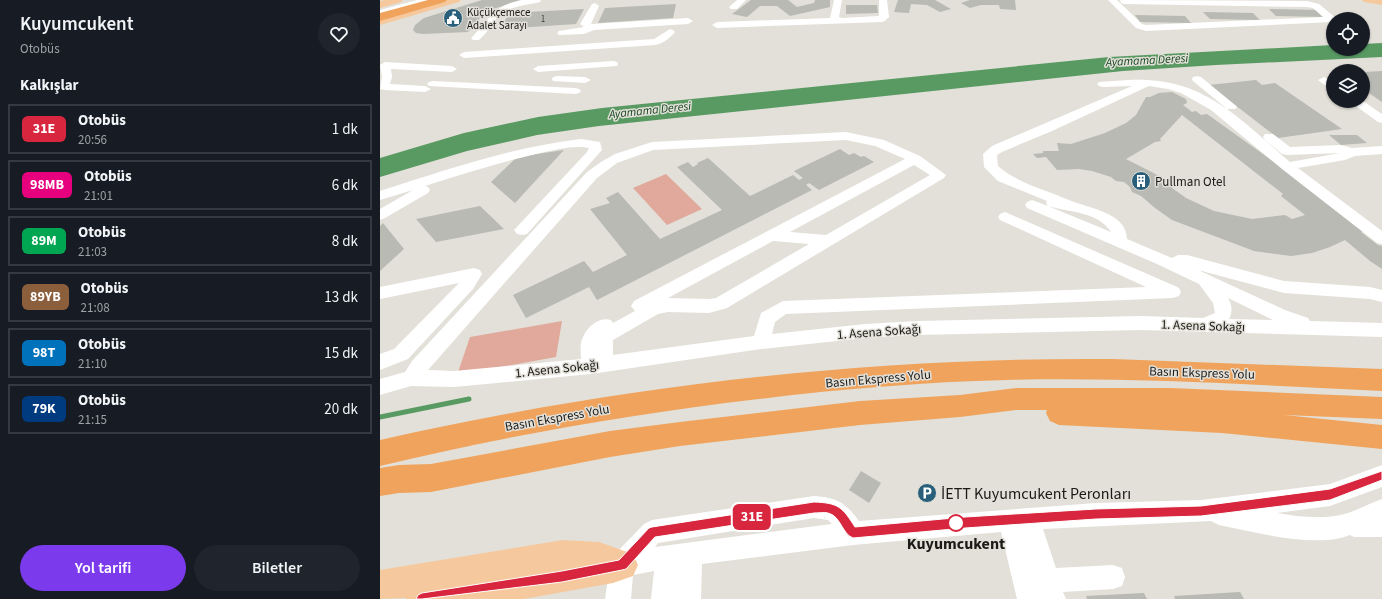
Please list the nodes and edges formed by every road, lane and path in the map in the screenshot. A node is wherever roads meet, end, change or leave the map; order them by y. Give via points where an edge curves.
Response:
1 (397, 0) edge
2 (414, 0) edge
3 (427, 0) edge
4 (442, 0) edge
5 (455, 0) edge
6 (463, 0) edge
7 (537, 0) edge
8 (742, 0) edge
9 (838, 0) edge
10 (883, 0) edge
11 (1112, 0) edge
12 (1368, 0) edge
13 (1124, 1) edge
14 (1160, 1) edge
15 (1171, 1) edge
16 (1382, 2) edge
17 (380, 5) edge
18 (595, 6) dead end
19 (734, 7) dead end
20 (380, 9) edge
21 (380, 12) edge
22 (397, 16) junction
23 (380, 17) edge
24 (380, 21) edge
25 (688, 21) dead end
26 (838, 21) junction
27 (717, 25) dead end
28 (592, 27) junction
29 (670, 32) dead end
30 (562, 33) dead end
31 (600, 51) junction
32 (614, 59) dead end
33 (444, 75) junction
34 (387, 77) junction
35 (531, 77) dead end
36 (1197, 79) dead end
37 (585, 80) dead end
38 (1150, 83) junction
39 (1103, 84) dead end
40 (575, 91) dead end
41 (1366, 108) edge
42 (1382, 119) edge
43 (1382, 150) edge
44 (1352, 152) junction
45 (914, 159) junction
46 (1287, 166) junction
47 (439, 176) junction
48 (380, 196) edge
49 (1064, 203) junction
50 (380, 214) edge
51 (1005, 217) dead end
52 (522, 230) dead end
53 (770, 236) junction
54 (1382, 238) edge
55 (828, 240) junction
56 (1119, 242) junction
57 (1163, 260) junction
58 (1224, 271) junction
59 (1208, 282) junction
60 (380, 293) edge
61 (1382, 296) edge
62 (1199, 325) junction
63 (1328, 329) junction
64 (1382, 330) edge
65 (761, 342) junction
66 (380, 362) edge
67 (597, 365) junction
68 (1382, 367) edge
69 (1115, 368) junction
70 (411, 378) junction
71 (1382, 380) edge
72 (380, 387) edge
73 (960, 406) junction
74 (1382, 408) edge
75 (506, 425) junction
76 (1382, 437) edge
77 (380, 438) edge
78 (380, 453) edge
79 (1382, 476) edge
80 (431, 478) junction
81 (380, 482) edge
82 (380, 496) edge
83 (1382, 510) edge
84 (1201, 511) junction
85 (1019, 519) junction
86 (1347, 525) junction
87 (1382, 525) edge
88 (853, 533) junction
89 (679, 555) junction
90 (622, 565) junction
91 (1113, 577) dead end
92 (380, 586) edge
93 (1050, 590) edge
94 (422, 599) edge
95 (618, 599) edge
96 (664, 599) edge
97 (688, 599) edge
98 (1030, 599) edge

1 - 17 main road
2 - 20 highway
3 - 21 street
4 - 23 highway
5 - 22 main road
6 - 22 main road
7 - 33 street via 515,5 495,14
8 - 19 street
9 - 26 street via 834,18
10 - 26 street via 882,19
11 - 15 street via 1139,26 1146,28 1332,19 1316,6 1307,4
12 - 16 main road
13 - 14 street
14 - 15 street
18 - 28 street via 585,24
22 - 24 main road
25 - 28 street
26 - 27 street
28 - 30 street via 584,31
29 - 31 street via 656,42
31 - 32 street
31 - 33 street via 549,49
33 - 34 street
33 - 34 street via 384,87
33 - 34 street via 385,65
33 - 40 street
35 - 37 street
36 - 44 street via 1287,151 1341,149
38 - 39 street
38 - 46 street via 1189,92
38 - 49 street via 990,154 991,167 1002,178
41 - 42 street
43 - 44 street
44 - 46 street via 1345,156
45 - 53 street
45 - 55 street via 939,175
45 - 70 street via 879,143 846,136 652,146 626,153 592,175
46 - 54 street
47 - 48 street
47 - 50 street via 434,184
47 - 52 street via 533,151 582,142 595,146 596,150 592,155
49 - 56 street via 1093,212 1108,220 1118,228 1121,237
49 - 56 street via 1048,203 1035,207
51 - 65 street via 1173,292 783,308 767,318
53 - 55 street
53 - 67 street via 606,324 594,333 590,344
55 - 67 street via 721,304 654,308 604,336
56 - 57 street
57 - 58 street via 1187,262
57 - 59 street
58 - 59 street via 1224,280
58 - 61 street via 1284,287
59 - 62 street via 1220,300 1223,314 1220,320 1214,323
59 - 63 street via 1279,315
60 - 66 street via 474,274 467,285 401,354
62 - 63 street, 1. Asena Sokağı
62 - 65 street, 1. Asena Sokağı via 1141,323 918,328
63 - 64 street, 1. Asena Sokağı
65 - 67 street, 1. Asena Sokağı
67 - 70 street, 1. Asena Sokağı via 454,378
68 - 69 highway via 1220,365
69 - 71 highway, Basın Ekspress Yolu
69 - 75 highway, Basın Ekspress Yolu via 953,372 787,385 615,407
70 - 72 street, 1. Asena Sokağı
73 - 74 highway via 1016,399 1113,398
73 - 76 highway via 1029,412 1222,421
73 - 80 highway via 860,413 665,436 541,456
75 - 77 highway via 488,421 448,424
75 - 78 highway, Basın Ekspress Yolu
79 - 84 street via 1330,494
80 - 81 highway
80 - 82 highway
83 - 86 street
84 - 85 street
84 - 86 street via 1297,528
85 - 88 street
85 - 93 street
85 - 98 street
86 - 87 street
88 - 89 street
88 - 90 street via 841,515 830,508 814,507 652,532
89 - 90 street
89 - 96 street
89 - 97 street
90 - 92 main road via 599,558 562,556
90 - 94 main road
90 - 95 street
91 - 93 street

